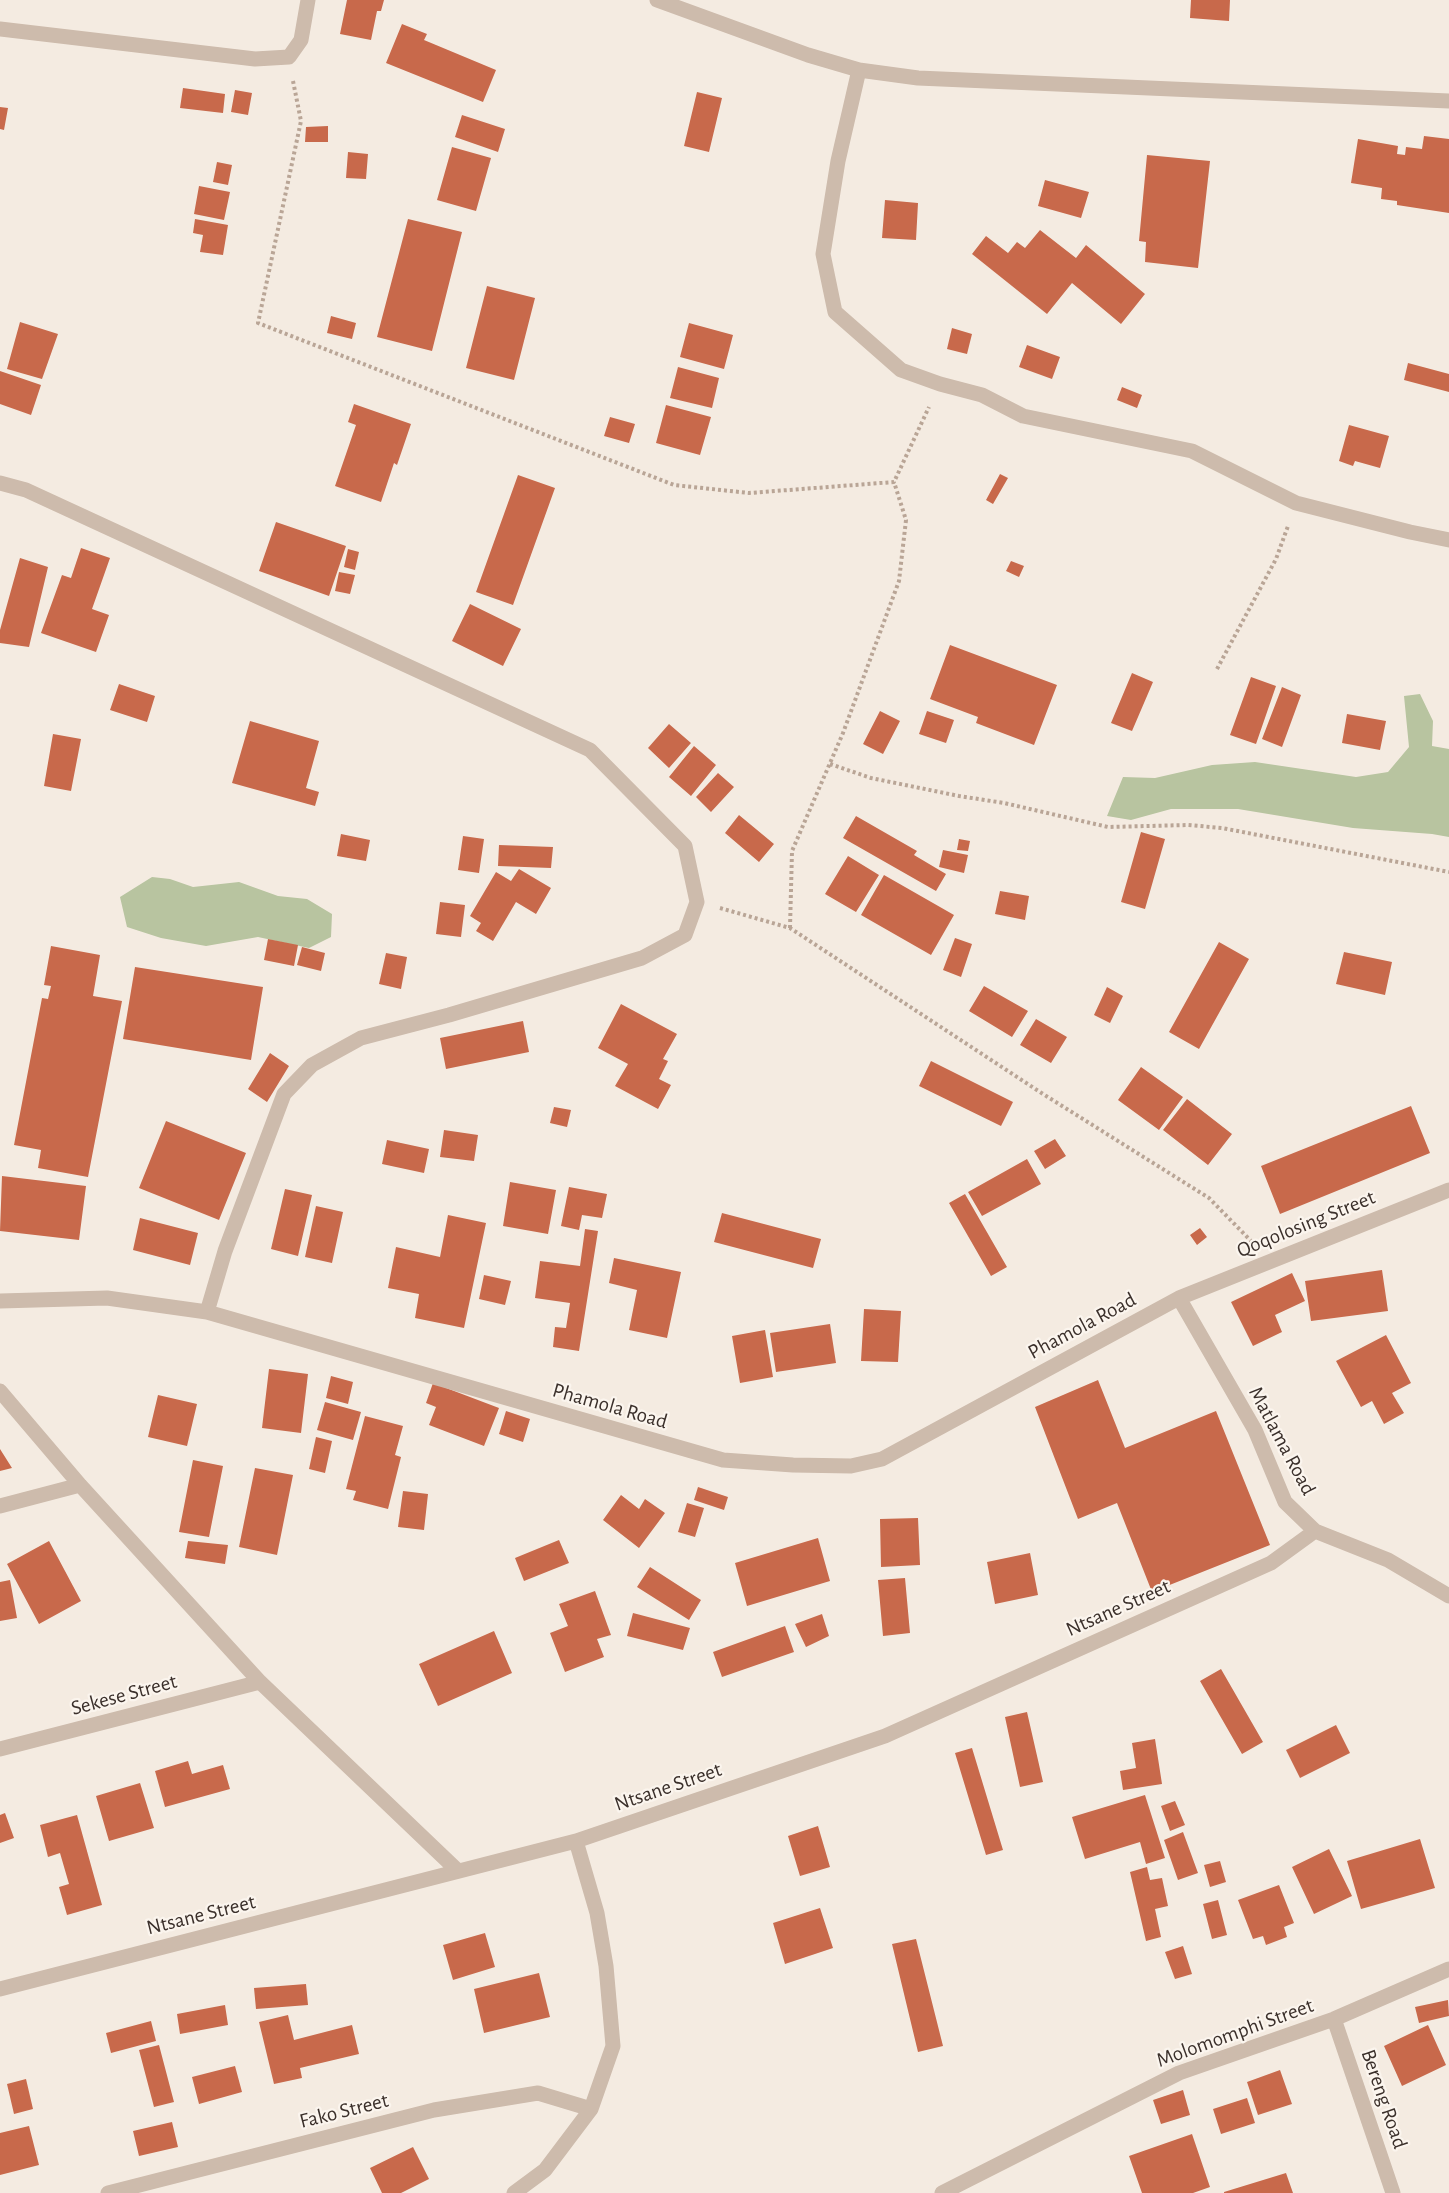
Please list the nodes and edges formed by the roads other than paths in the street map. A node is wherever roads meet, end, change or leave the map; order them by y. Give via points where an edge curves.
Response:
1 (308, 0) edge
2 (657, 0) edge
3 (0, 29) edge
4 (859, 70) junction
5 (1449, 101) edge
6 (0, 483) edge
7 (1449, 540) edge
8 (1449, 1190) edge
9 (1179, 1298) junction
10 (0, 1301) edge
11 (207, 1312) junction
12 (0, 1390) edge
13 (81, 1485) junction
14 (0, 1506) edge
15 (1315, 1531) junction
16 (1449, 1596) edge
17 (260, 1682) junction
18 (0, 1749) edge
19 (576, 1841) junction
20 (458, 1871) junction
21 (1449, 1969) edge
22 (0, 1989) edge
23 (1335, 2019) junction
24 (591, 2109) junction
25 (108, 2193) edge
26 (514, 2193) edge
27 (942, 2193) edge
28 (1393, 2193) edge

1 - 3 street via 301,40 289,57 255,59
2 - 4 street
4 - 5 street via 918,78
4 - 7 street via 838,161 823,254 835,312 901,370 982,395 1023,416 1192,451 1296,503
6 - 11 street via 26,490 590,750 685,846 697,902 685,935 642,958 361,1038 312,1065 284,1094 225,1251
8 - 9 street, Qoqolosing Street
9 - 11 street, Phamola Road via 882,1459 850,1466 723,1460
9 - 15 street, Matlama Road via 1255,1430 1285,1502
10 - 11 street, Phamola Road via 107,1299
12 - 13 street
13 - 14 street
13 - 17 street
15 - 16 street, Matlama Road via 1388,1560
15 - 19 street, Ntsane Street via 1271,1563 885,1736
17 - 18 street, Sekese Street
17 - 20 street
19 - 20 street, Ntsane Street
19 - 24 street via 597,1913 614,2046
20 - 22 street, Ntsane Street
21 - 23 street, Molomomphi Street
23 - 27 street, Molomomphi Street via 1179,2073
23 - 28 street, Bereng Road
24 - 25 street, Fako Street via 538,2093 434,2110
24 - 26 street via 545,2170

